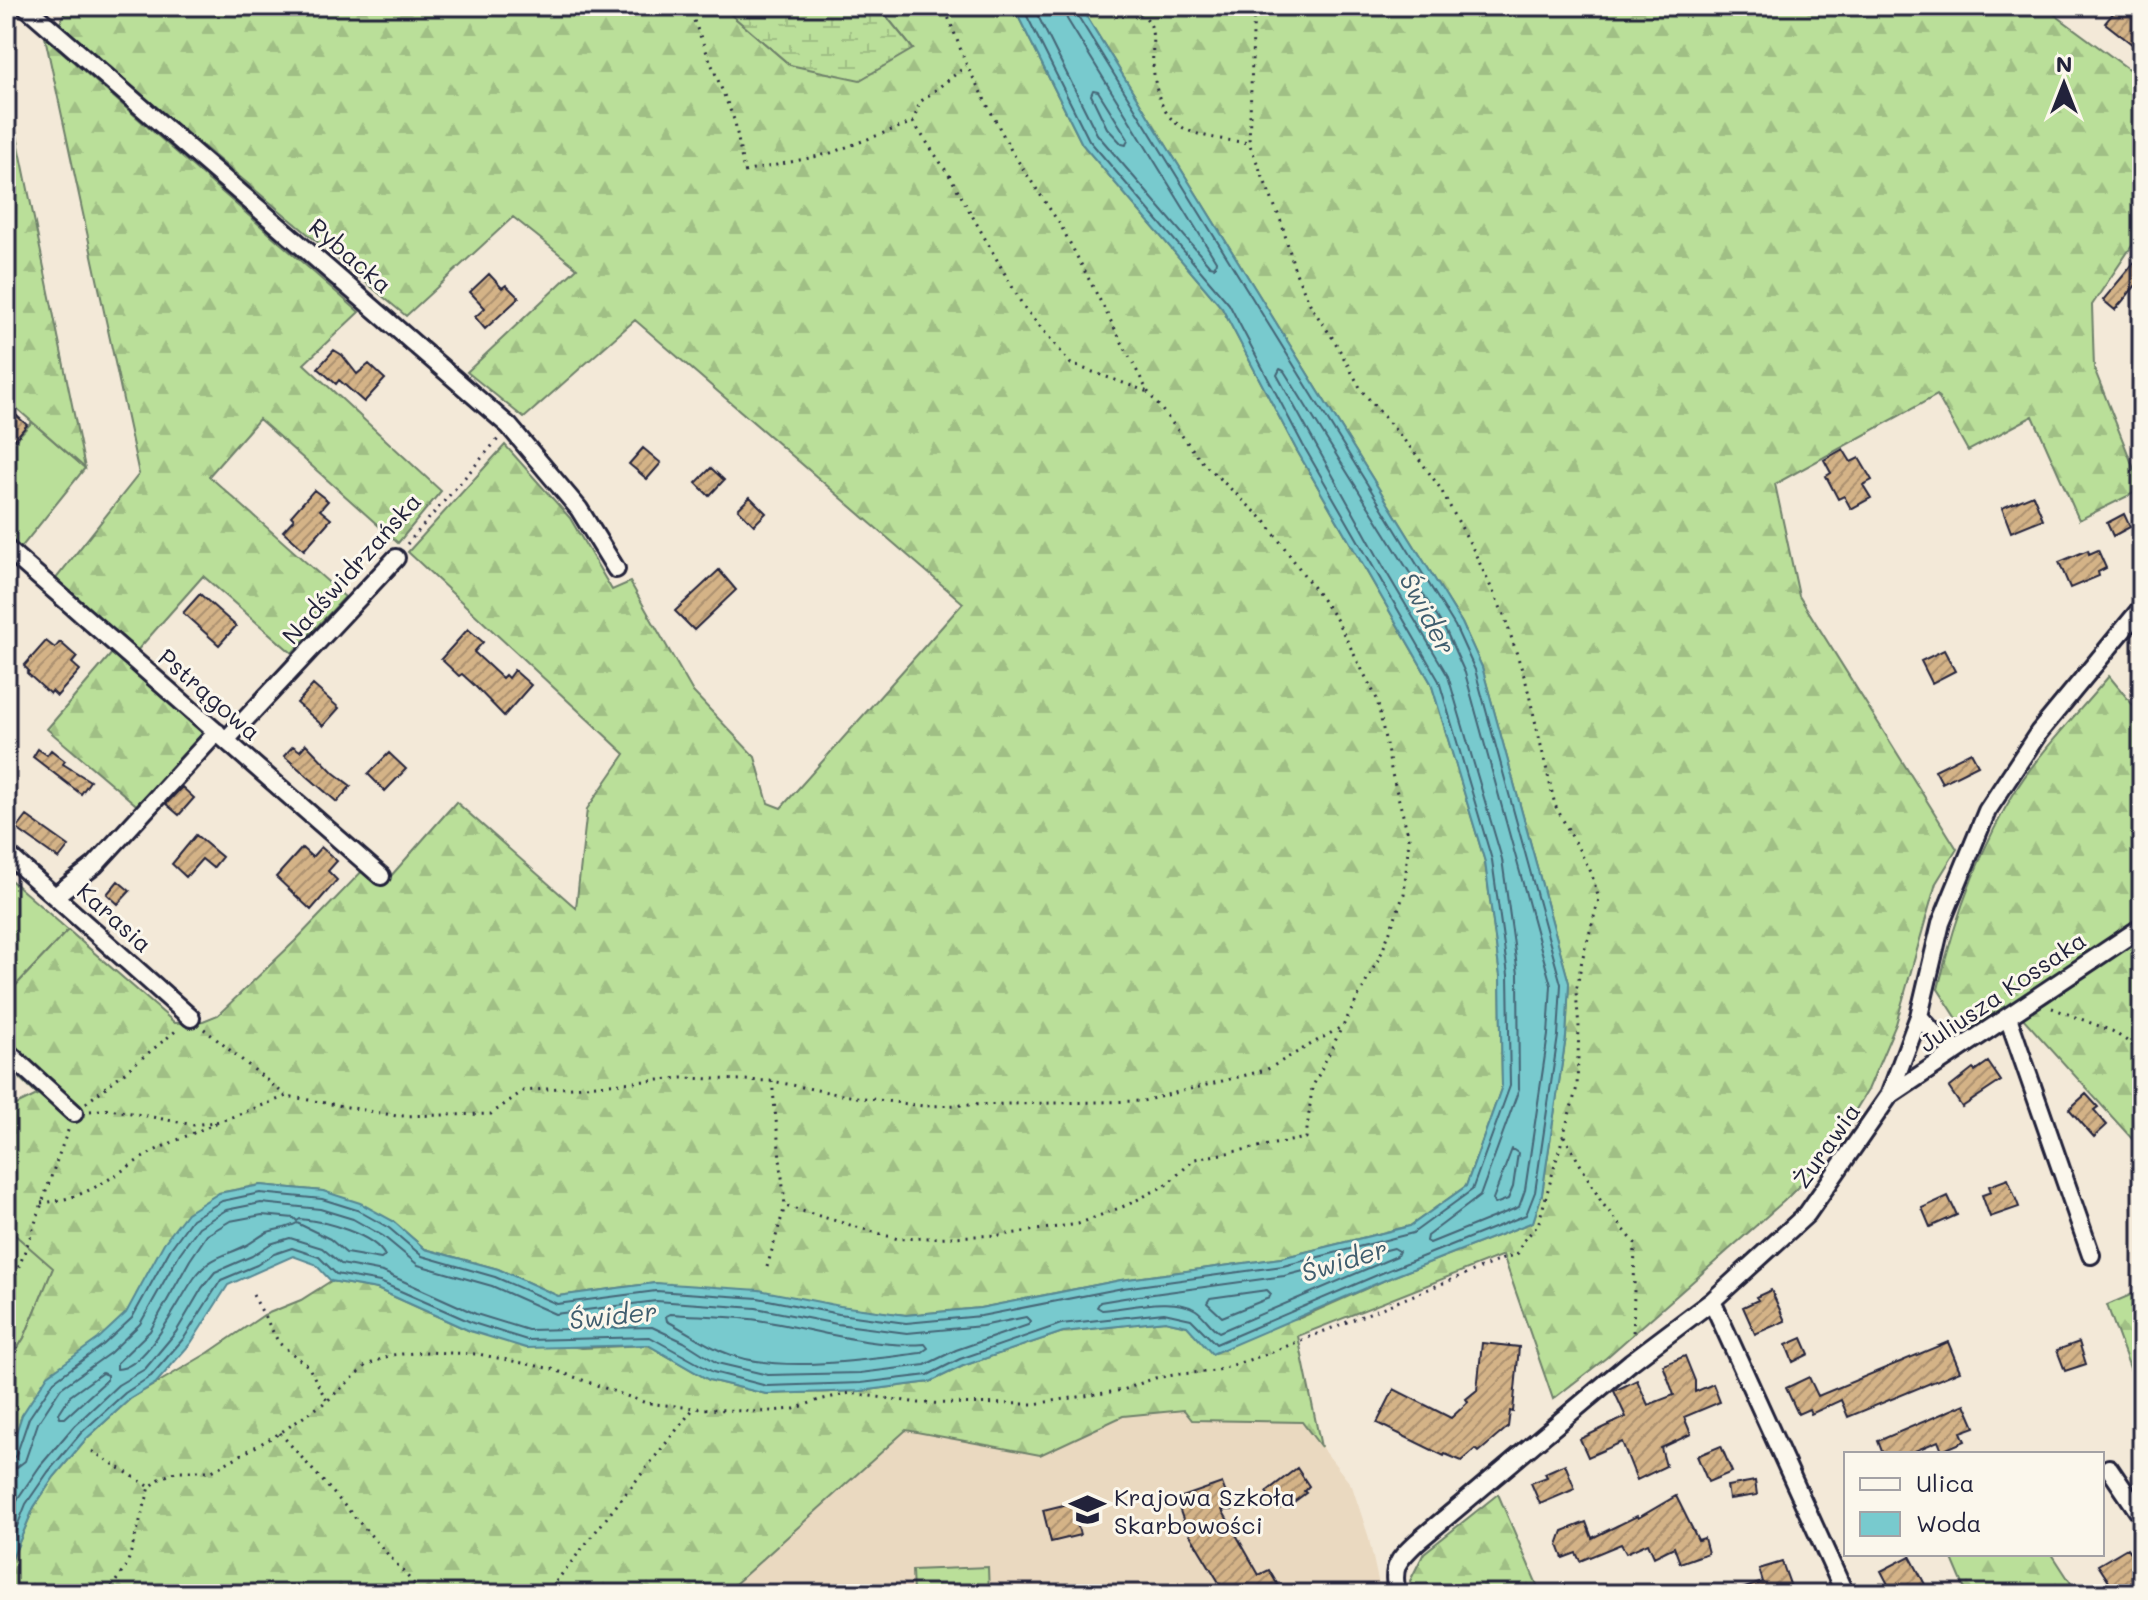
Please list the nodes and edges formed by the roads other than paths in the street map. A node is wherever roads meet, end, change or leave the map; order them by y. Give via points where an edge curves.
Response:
1 (25, 6) edge
2 (6, 548) edge
3 (396, 558) road end
4 (616, 569) dead end
5 (2142, 607) edge
6 (222, 736) junction
7 (6, 853) edge
8 (381, 876) dead end
9 (55, 896) junction
10 (2142, 927) edge
11 (1919, 1016) junction
12 (2008, 1017) junction
13 (191, 1018) road end
14 (1957, 1050) junction
15 (6, 1051) edge
16 (1889, 1096) junction
17 (74, 1113) road end
18 (2091, 1255) dead end
19 (1712, 1301) junction
20 (2109, 1468) dead end
21 (2142, 1517) edge
22 (1396, 1592) edge
23 (1845, 1594) edge

1 - 4 street, Rybacka via 509,426 579,509
2 - 6 street, Pstrągowa
3 - 6 street, Nadświdrzańska
5 - 11 street, Żurawia via 2039,732 1987,811 1941,923
6 - 8 street, Pstrągowa
6 - 9 street, Nadświdrzańska via 95,865
7 - 9 street, Karasia
9 - 13 street, Karasia
10 - 12 street, Juliusza Kossaka
11 - 14 street
11 - 16 street, Żurawia
12 - 14 street, Juliusza Kossaka
12 - 18 street
14 - 16 street, Juliusza Kossaka
15 - 17 street
16 - 19 street, Żurawia via 1807,1214
19 - 22 street, Żurawia via 1418,1541 1393,1572
19 - 23 street
20 - 21 street

